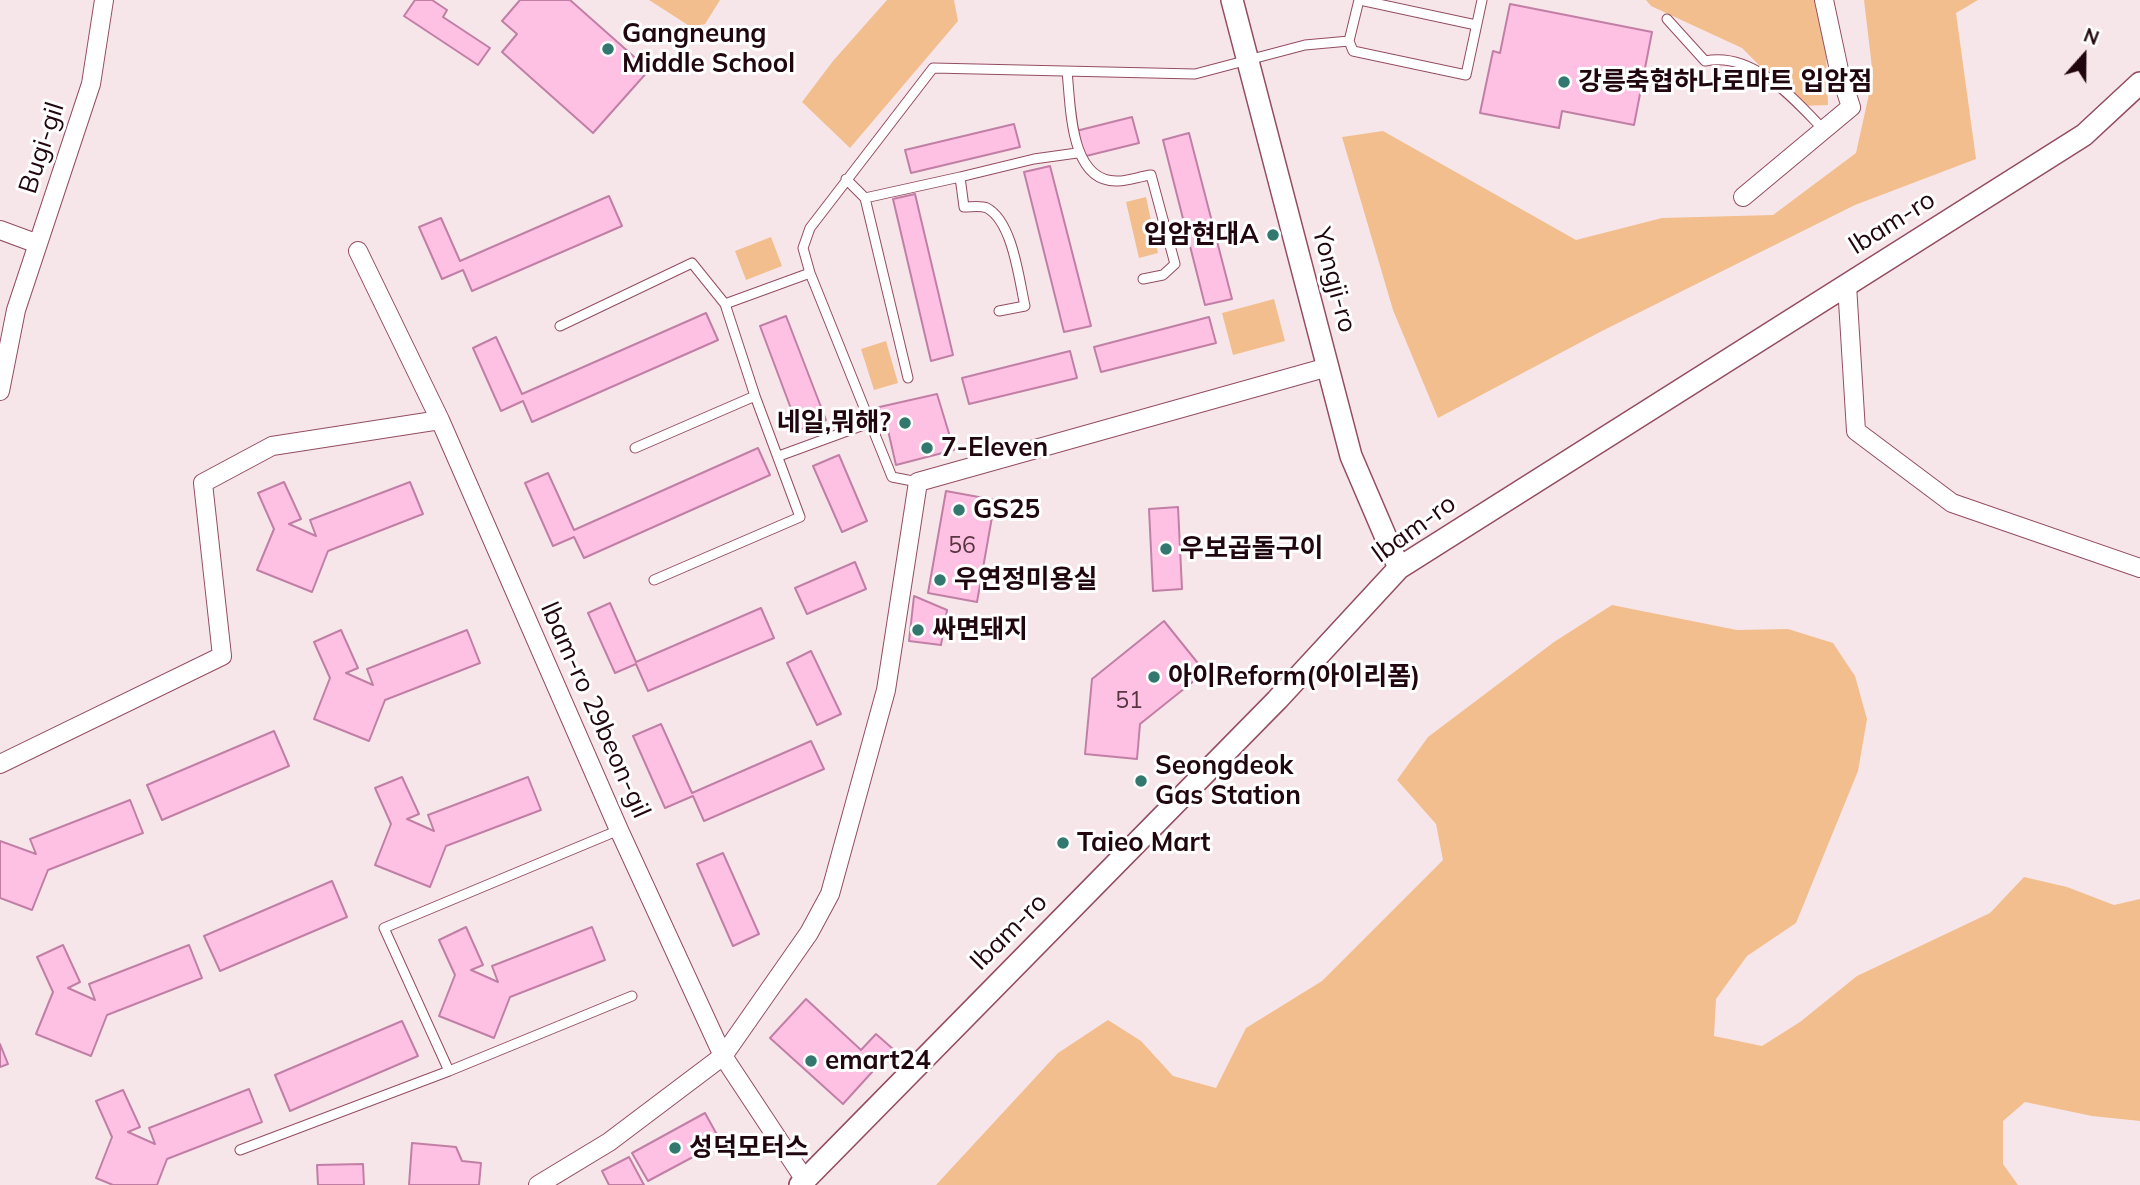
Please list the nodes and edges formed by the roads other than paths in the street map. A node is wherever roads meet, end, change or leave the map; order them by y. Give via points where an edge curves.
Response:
1 (104, 0) edge
2 (1232, 0) edge
3 (1360, 0) edge
4 (1482, 0) edge
5 (1824, 0) edge
6 (1667, 19) dead end
7 (1476, 25) junction
8 (1349, 41) junction
9 (1248, 61) junction
10 (1068, 72) junction
11 (2140, 83) edge
12 (1824, 130) junction
13 (1077, 153) junction
14 (960, 177) junction
15 (846, 178) junction
16 (1743, 197) dead end
17 (865, 198) junction
18 (0, 230) edge
19 (38, 244) junction
20 (358, 251) dead end
21 (810, 273) junction
22 (1143, 279) dead end
23 (1847, 285) junction
24 (725, 303) junction
25 (8, 308) edge
26 (999, 312) dead end
27 (561, 326) dead end
28 (1328, 367) junction
29 (908, 378) dead end
30 (0, 391) edge
31 (755, 396) junction
32 (440, 421) junction
33 (869, 423) junction
34 (635, 448) dead end
35 (779, 456) junction
36 (918, 482) junction
37 (1399, 568) junction
38 (2140, 568) edge
39 (654, 580) dead end
40 (0, 764) edge
41 (619, 830) junction
42 (632, 996) dead end
43 (723, 1056) junction
44 (449, 1071) junction
45 (240, 1150) dead end
46 (802, 1182) edge
47 (538, 1185) edge

1 - 19 street, Bugi-gil via 91,84
2 - 9 street, Yongji-ro
3 - 7 lane
3 - 8 lane
4 - 7 lane
5 - 12 street via 1851,107
6 - 12 lane via 1705,61 1721,57 1776,81
7 - 8 lane via 1466,75 1353,51
8 - 9 lane via 1305,45
9 - 10 lane via 1195,74
9 - 28 street, Yongji-ro
10 - 13 lane
10 - 15 lane via 933,68
11 - 23 street, Ibam-ro via 2084,135
12 - 16 street
13 - 14 lane
13 - 22 lane via 1104,179 1151,175 1175,264 1163,275
14 - 17 lane
14 - 26 lane via 964,207 984,206 993,213 1014,248 1025,306
15 - 17 lane
15 - 21 lane via 810,228 803,248
17 - 29 lane
18 - 19 street
19 - 25 street, Bugi-gil
20 - 32 street, Ibam-ro 29beon-gil
21 - 24 lane
21 - 33 lane
23 - 37 street, Ibam-ro
23 - 38 street via 1856,431 1952,503
24 - 27 lane via 692,262
24 - 31 lane
25 - 30 street, Bugi-gil
28 - 36 street
28 - 37 street, Yongji-ro via 1351,456
31 - 34 lane
31 - 35 lane
32 - 40 street via 272,446 203,483 222,656
32 - 41 street, Ibam-ro 29beon-gil
33 - 35 lane
33 - 36 lane via 892,477
35 - 39 lane via 800,517
36 - 43 street via 886,690 830,894 810,933
37 - 46 street, Ibam-ro via 1277,700
41 - 43 street, Ibam-ro 29beon-gil
41 - 44 lane via 384,928
42 - 44 lane
43 - 46 street, Ibam-ro 29beon-gil
43 - 47 street via 609,1142
44 - 45 lane

